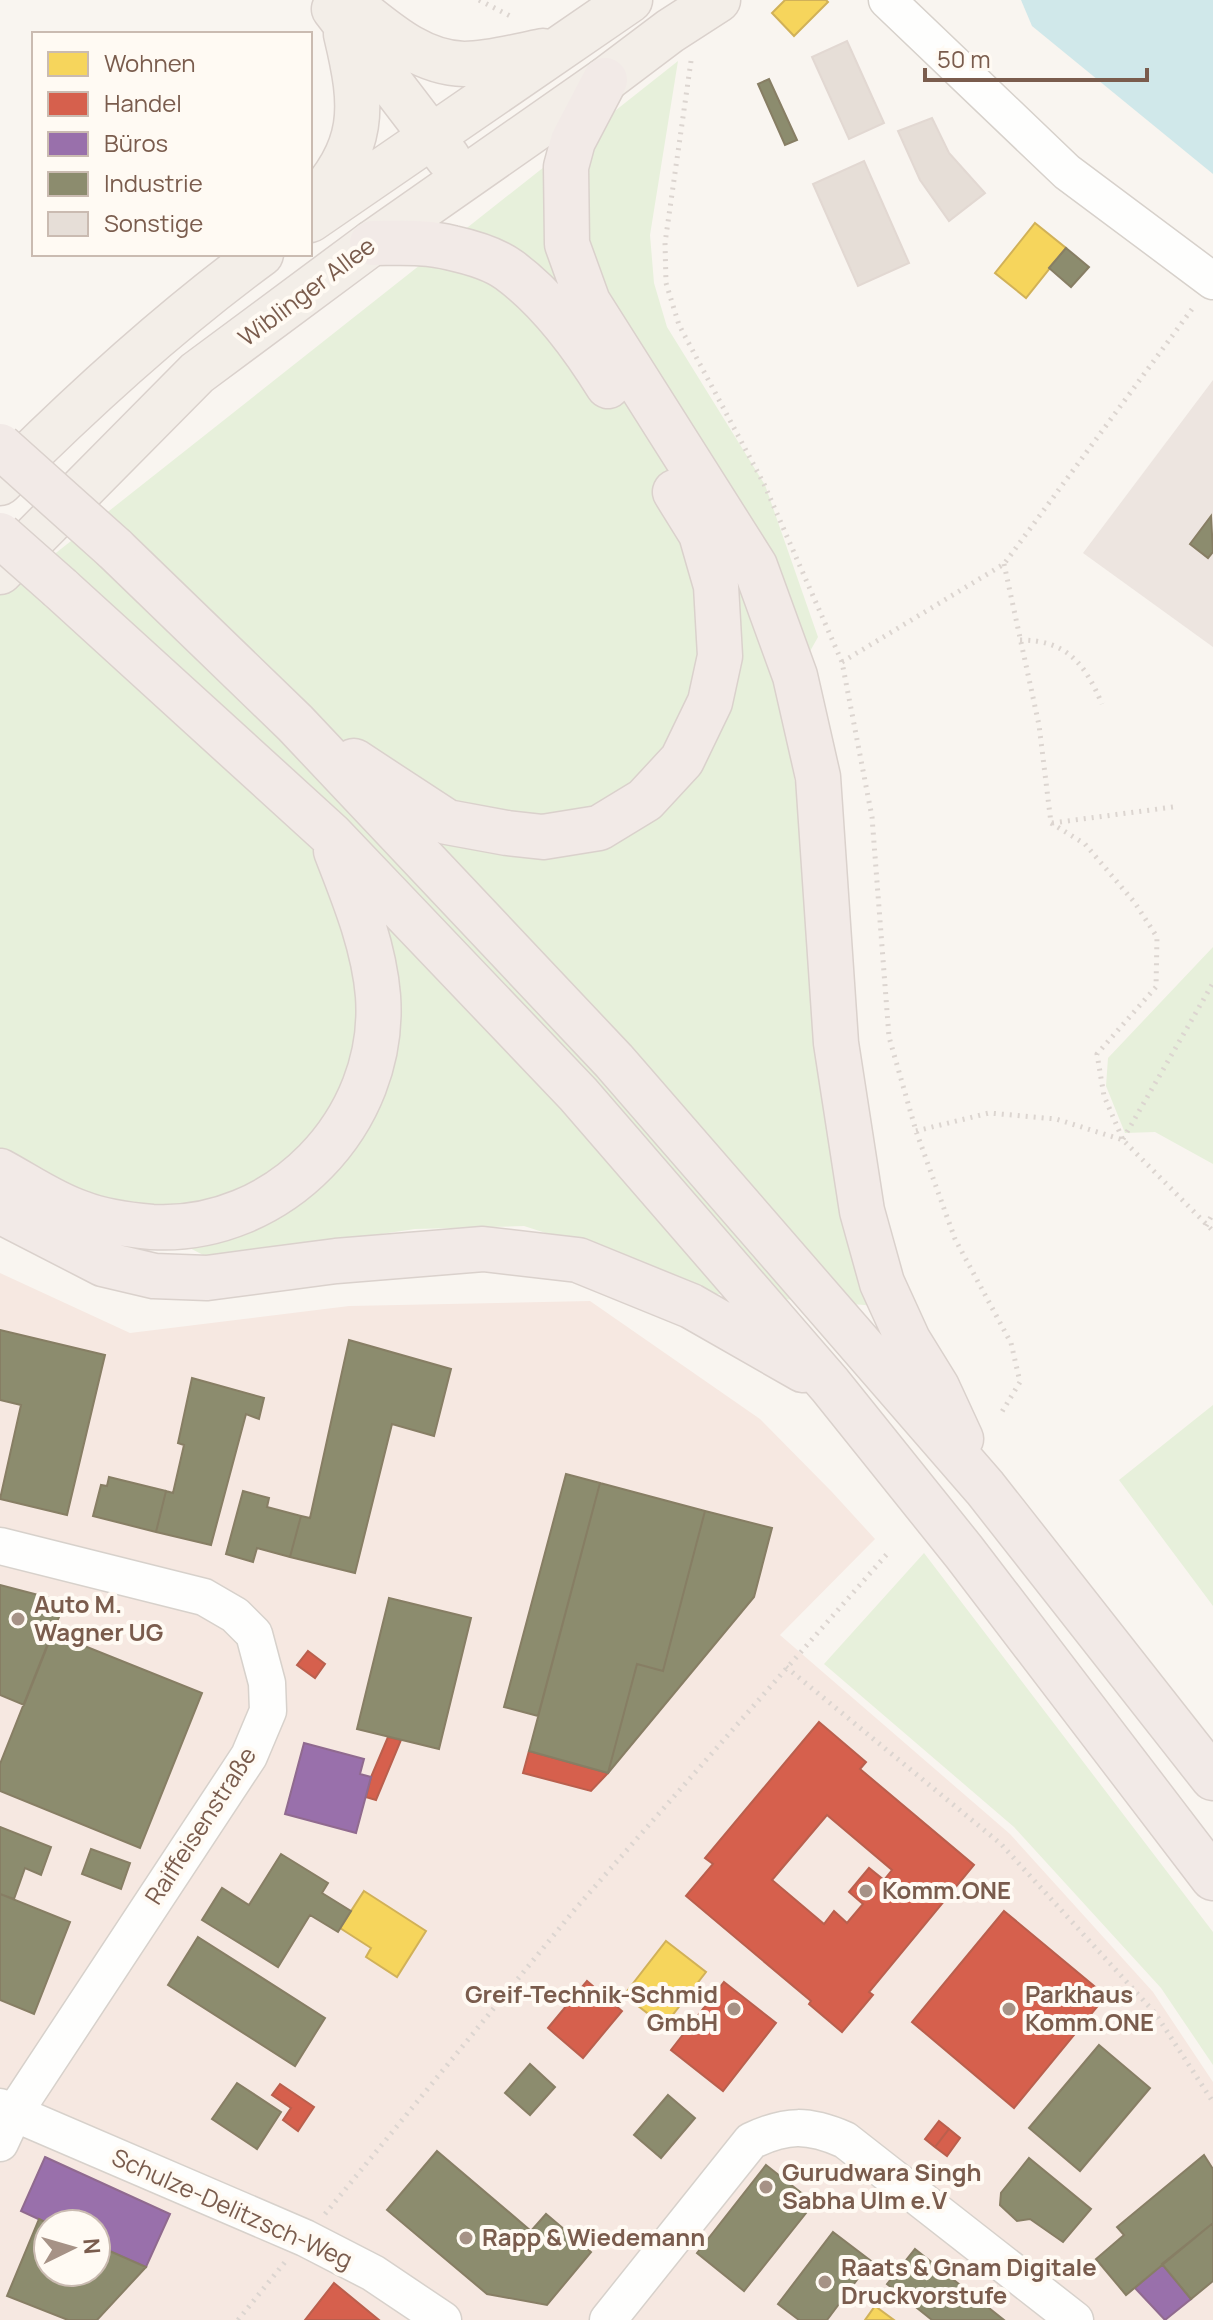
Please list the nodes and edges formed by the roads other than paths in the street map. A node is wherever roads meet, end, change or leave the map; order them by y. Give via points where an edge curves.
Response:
1 (630, 0) edge
2 (718, 0) edge
3 (887, 0) edge
4 (339, 8) edge
5 (557, 48) junction
6 (605, 80) junction
7 (431, 136) junction
8 (463, 180) junction
9 (312, 204) edge
10 (312, 219) edge
11 (372, 243) junction
12 (258, 256) edge
13 (1213, 281) edge
14 (0, 446) edge
15 (0, 483) edge
16 (0, 535) edge
17 (0, 572) edge
18 (295, 723) junction
19 (330, 834) junction
20 (0, 1171) edge
21 (0, 1211) edge
22 (830, 1385) junction
23 (985, 1488) junction
24 (0, 1546) edge
25 (1213, 1778) edge
26 (1213, 1878) edge
27 (5, 2121) edge
28 (443, 2320) edge
29 (608, 2320) edge
30 (1075, 2320) edge

1 - 5 main road
2 - 6 main road, Wiblinger Allee
3 - 13 street via 1067,172
4 - 5 main road via 431,58 463,64
4 - 7 main road
4 - 9 main road via 359,100 355,134 348,154
5 - 7 main road
6 - 8 main road, Wiblinger Allee
6 - 23 highway via 573,141 566,167 567,244 588,302 755,566 795,676 818,777 836,1043 862,1211 882,1283
7 - 8 main road
7 - 10 main road
8 - 11 main road, Wiblinger Allee
11 - 17 main road, Wiblinger Allee via 197,373
11 - 18 highway via 426,243 477,256 507,268 543,300 589,355 701,534 716,586 720,656 710,702 682,760 645,800 599,828 543,837 447,822
12 - 15 main road via 86,398
14 - 18 highway, bridge
16 - 19 highway, bridge
18 - 23 highway via 614,1061
19 - 20 highway via 371,960 378,997 376,1037 356,1103 338,1138 311,1168 253,1207 217,1219 152,1227 80,1213
19 - 22 highway via 578,1094
21 - 22 highway via 103,1264 154,1276 207,1278 483,1249 578,1260 691,1306
22 - 26 highway
23 - 25 highway
24 - 27 street, Raiffeisenstraße via 204,1597 225,1609 254,1634 267,1683 268,1711 249,1756
27 - 28 street, Schulze-Delitzsch-Weg via 305,2238 373,2273
29 - 30 street via 751,2141 797,2127 845,2140

